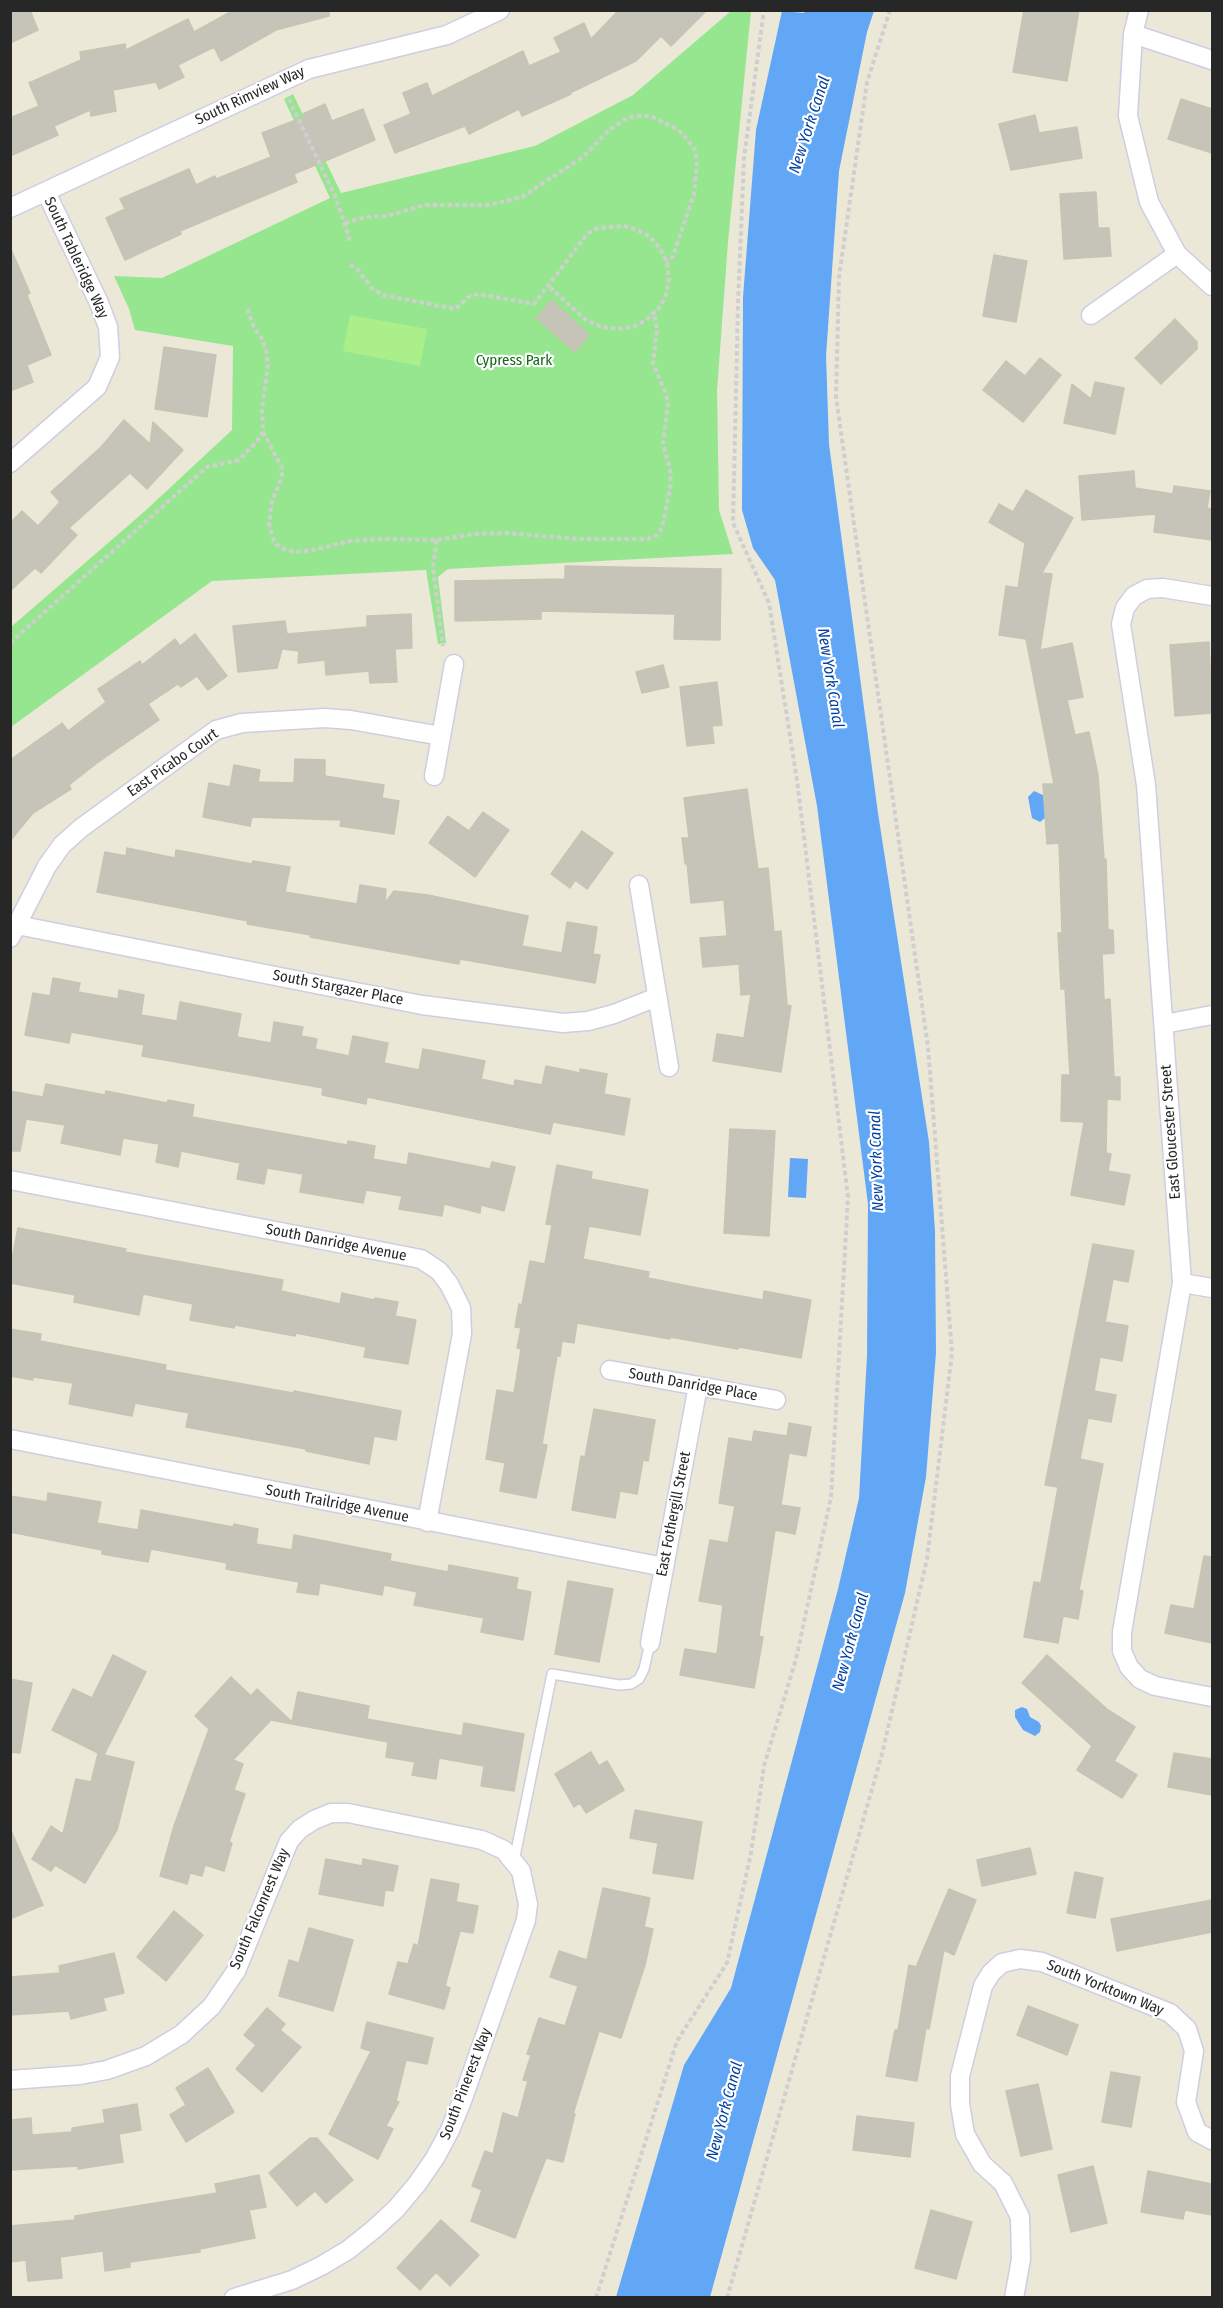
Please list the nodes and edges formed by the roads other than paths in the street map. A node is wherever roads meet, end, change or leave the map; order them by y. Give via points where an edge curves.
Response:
1 (500, 10) edge
2 (1139, 10) edge
3 (1133, 34) junction
4 (1212, 60) edge
5 (46, 192) junction
6 (10, 208) edge
7 (1177, 254) junction
8 (1212, 286) edge
9 (1090, 315) dead end
10 (10, 464) edge
11 (1212, 596) edge
12 (454, 664) dead end
13 (441, 736) junction
14 (434, 776) dead end
15 (639, 885) dead end
16 (14, 931) edge
17 (657, 997) junction
18 (1212, 1015) edge
19 (1164, 1024) junction
20 (669, 1067) dead end
21 (10, 1180) edge
22 (1182, 1283) junction
23 (1212, 1288) edge
24 (610, 1370) dead end
25 (698, 1386) junction
26 (776, 1400) dead end
27 (10, 1439) edge
28 (427, 1522) junction
29 (664, 1567) junction
30 (650, 1643) joint
31 (1212, 1697) edge
32 (517, 1866) junction
33 (10, 2080) edge
34 (1212, 2140) edge
35 (234, 2298) edge
36 (1014, 2298) edge

1 - 5 street, South Rimview Way via 447,35 309,69
2 - 3 street
3 - 4 street
3 - 7 street via 1128,116 1149,202
5 - 6 street, South Rimview Way
5 - 10 street, South Tableridge Way via 99,303 108,327 110,357 97,387
7 - 8 street
7 - 9 street
11 - 19 street, East Gloucester Street via 1148,589 1134,596 1125,608 1121,624 1146,785
12 - 13 street
13 - 14 street
13 - 16 street, East Picabo Court via 325,718 242,723 216,730 62,845
15 - 17 street
16 - 17 street, South Stargazer Place via 422,1005 563,1023 605,1017
17 - 20 street
18 - 19 street
19 - 22 street, East Gloucester Street
21 - 28 street, South Danridge Avenue via 421,1259 439,1271 461,1308 462,1334
22 - 23 street
22 - 31 street, East Gloucester Street via 1122,1632 1122,1651 1140,1679 1155,1686
24 - 25 street, South Danridge Place
25 - 26 street, South Danridge Place
25 - 29 street, East Fothergill Street
27 - 28 street, South Trailridge Avenue
28 - 29 street, South Trailridge Avenue
29 - 30 street, East Fothergill Street
30 - 32 lane via 644,1669 631,1684 552,1674
32 - 33 street, South Falconrest Way via 504,1850 482,1840 348,1813 314,1820 289,1841 236,1971 212,2006 182,2034 146,2056 107,2070
32 - 35 street, South Pinerest Way via 528,1904 526,1920 462,2101 429,2167 396,2209 348,2250 292,2280
34 - 36 street, South Yorktown Way via 1197,2132 1186,2102 1194,2051 1187,2029 1170,2013 1042,1962 1020,1959 1002,1963 983,1986 960,2076 960,2104 964,2134 982,2164 1004,2184 1020,2217 1021,2259

